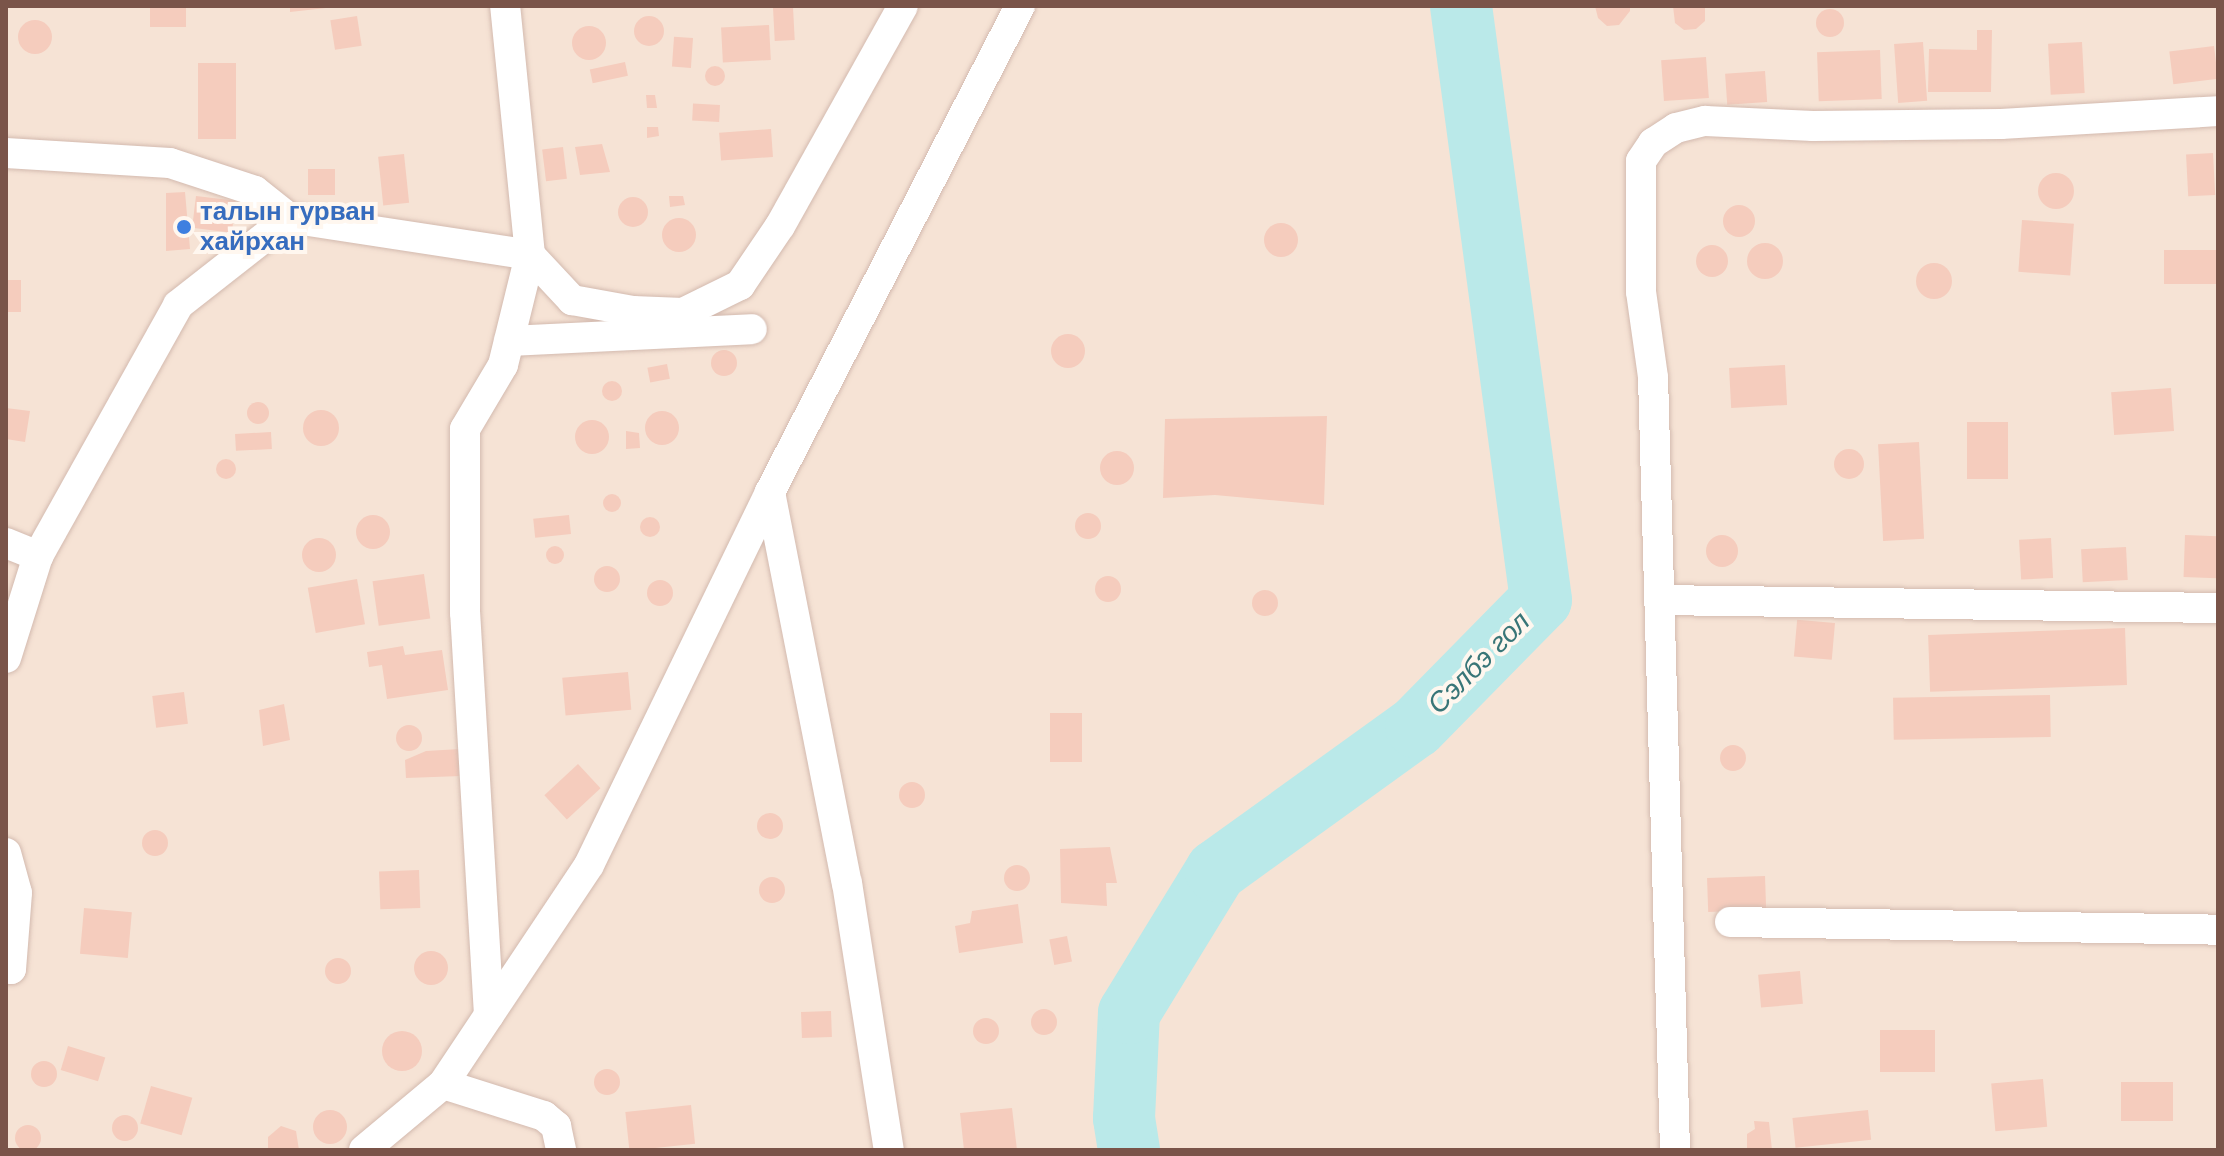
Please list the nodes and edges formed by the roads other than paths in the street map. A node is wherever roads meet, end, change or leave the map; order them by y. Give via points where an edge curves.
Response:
1 (505, 6) edge
2 (903, 6) edge
3 (1020, 6) edge
4 (2218, 111) edge
5 (6, 153) edge
6 (289, 218) junction
7 (530, 255) junction
8 (752, 329) dead end
9 (511, 332) junction
10 (770, 492) junction
11 (6, 543) edge
12 (38, 556) junction
13 (1659, 600) junction
14 (2218, 608) edge
15 (6, 658) edge
16 (6, 853) edge
17 (1730, 922) dead end
18 (2218, 930) edge
19 (6, 968) edge
20 (489, 1015) junction
21 (443, 1084) junction
22 (364, 1150) edge
23 (561, 1150) edge
24 (889, 1150) edge
25 (1675, 1150) edge

1 - 7 street
2 - 7 street via 780,226 740,285 683,313 633,311 572,300
3 - 10 street
4 - 13 street via 2001,124 1705,121 1676,128 1653,143 1641,161 1641,292 1653,377
5 - 6 street via 170,163 255,191
6 - 7 street
6 - 12 street via 178,305
7 - 9 street
8 - 9 street
9 - 20 street via 503,365 465,429 465,613
10 - 20 street via 589,865
10 - 24 street via 847,883
11 - 12 street
12 - 15 street
13 - 14 street
13 - 25 street
16 - 19 street via 17,893 11,969
17 - 18 street
20 - 21 street
21 - 22 street
21 - 23 street via 544,1116 556,1126

